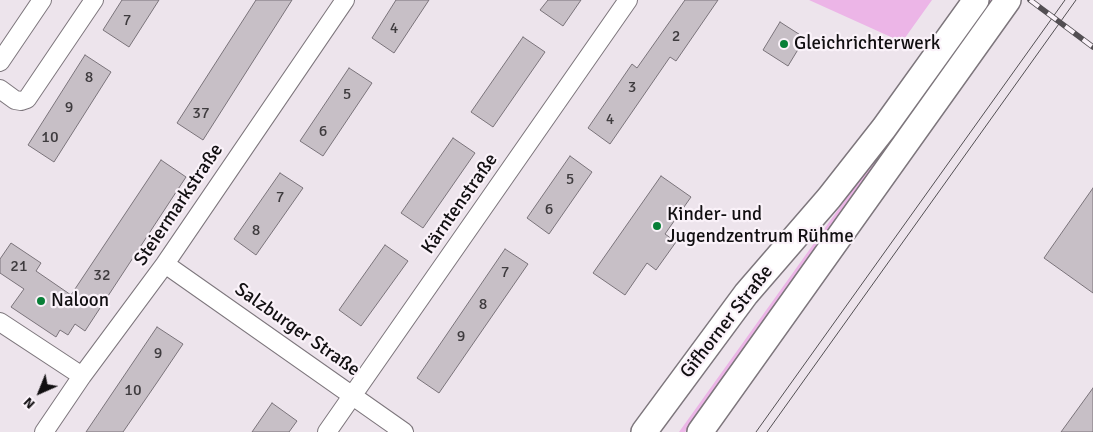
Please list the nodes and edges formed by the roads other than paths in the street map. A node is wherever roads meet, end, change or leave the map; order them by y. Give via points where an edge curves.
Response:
1 (42, 0) edge
2 (94, 0) edge
3 (345, 0) edge
4 (628, 0) edge
5 (976, 0) edge
6 (1008, 0) edge
7 (0, 62) edge
8 (0, 89) edge
9 (165, 264) junction
10 (0, 322) edge
11 (82, 376) junction
12 (354, 395) junction
13 (44, 432) edge
14 (327, 432) edge
15 (404, 432) edge
16 (644, 432) edge
17 (700, 432) edge

1 - 7 street
2 - 8 street via 28,99 15,100
3 - 9 street, Steiermarkstraße
4 - 12 street, Kärntenstraße
5 - 16 main road, Gifhorner Straße via 879,134 829,198 740,301
6 - 17 main road, Gifhorner Straße
9 - 11 street, Steiermarkstraße
9 - 12 street, Salzburger Straße
10 - 11 street
11 - 13 street, Steiermarkstraße
12 - 14 street, Kärntenstraße
12 - 15 street, Salzburger Straße

